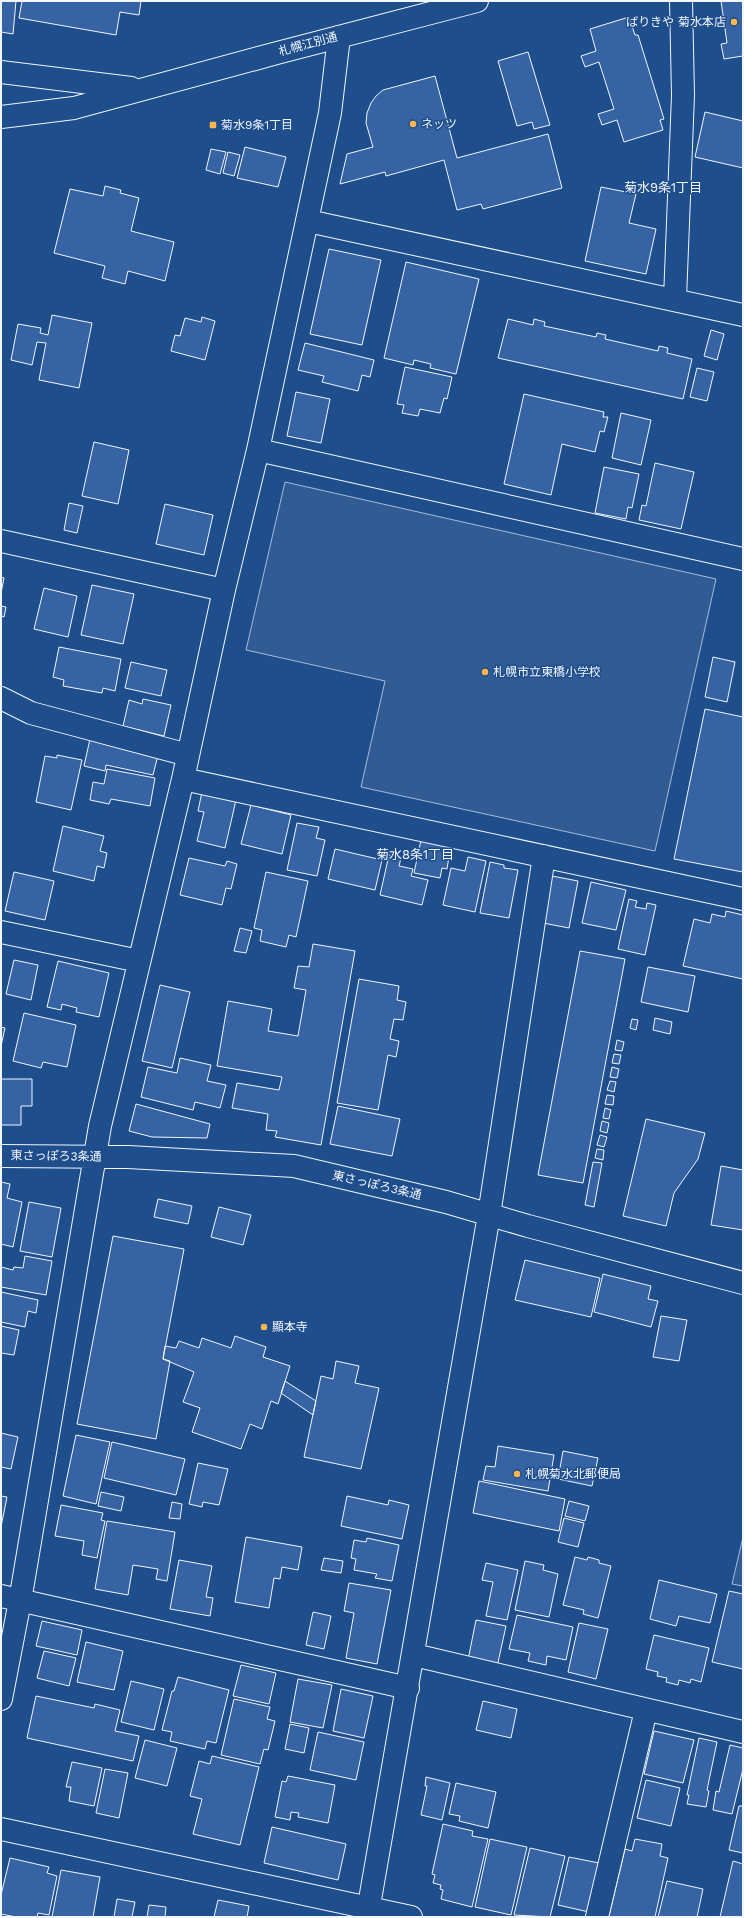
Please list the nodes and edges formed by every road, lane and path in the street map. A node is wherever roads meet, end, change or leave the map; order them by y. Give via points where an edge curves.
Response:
1 (477, 1) edge
2 (681, 1) edge
3 (437, 6) edge
4 (339, 36) junction
5 (1, 72) edge
6 (140, 89) junction
7 (1, 117) edge
8 (308, 221) junction
9 (675, 299) junction
10 (743, 315) edge
11 (258, 450) junction
12 (1, 541) edge
13 (743, 559) edge
14 (224, 590) junction
15 (1, 698) edge
16 (188, 755) junction
17 (183, 779) junction
18 (544, 856) junction
19 (743, 899) edge
20 (1, 932) edge
21 (139, 961) junction
22 (1, 1156) edge
23 (95, 1156) junction
24 (489, 1215) junction
25 (743, 1283) edge
26 (11, 1598) edge
27 (414, 1655) junction
28 (408, 1688) junction
29 (1, 1699) edge
30 (646, 1710) junction
31 (743, 1732) edge
32 (1, 1829) edge
33 (368, 1912) edge
34 (411, 1917) edge
35 (597, 1917) edge

1 - 3 main road, 札幌江別通
2 - 9 main road via 683,95
3 - 4 main road, 札幌江別通
4 - 6 main road, 札幌江別通
4 - 8 main road via 330,114
5 - 6 main road, 札幌江別通
6 - 7 main road, 札幌江別通 via 74,108
8 - 9 main road
8 - 11 main road
9 - 10 main road
11 - 13 main road
11 - 14 main road
12 - 14 main road
14 - 16 main road
15 - 16 main road via 31,712
16 - 17 main road
17 - 18 main road
17 - 21 main road
18 - 19 main road
18 - 24 main road
20 - 21 main road
21 - 23 main road
22 - 23 main road, 東さっぽろ3条通
23 - 24 main road, 東さっぽろ3条通 via 294,1166 446,1202
23 - 26 main road
24 - 25 main road, 東さっぽろ3条通
24 - 27 main road
26 - 28 main road
26 - 29 main road
27 - 28 main road
27 - 30 main road
28 - 33 main road
30 - 31 main road
30 - 35 main road
32 - 33 main road
33 - 34 main road

